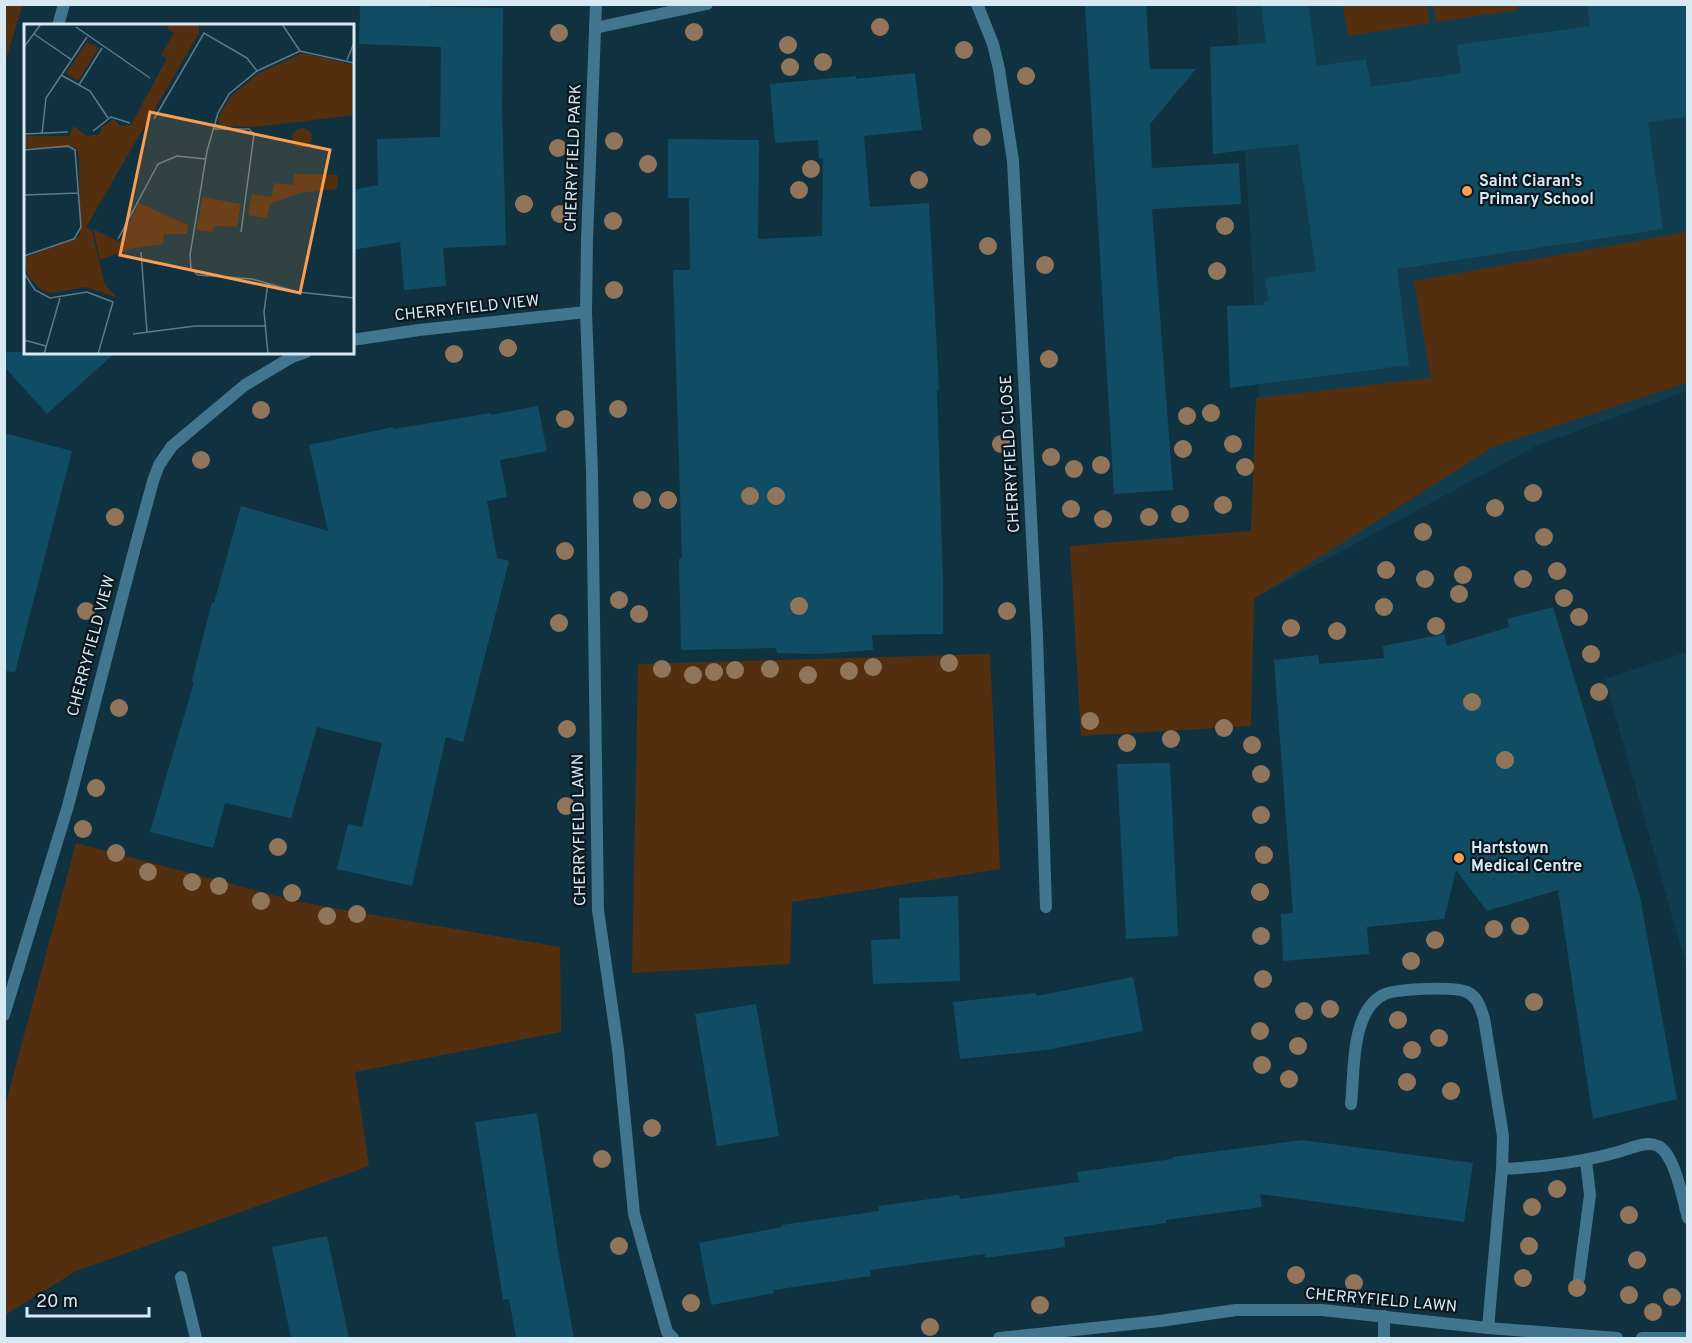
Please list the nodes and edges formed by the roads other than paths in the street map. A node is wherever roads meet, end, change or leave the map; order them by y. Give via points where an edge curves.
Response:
1 (64, 4) edge
2 (596, 4) edge
3 (707, 4) edge
4 (977, 4) edge
5 (59, 24) edge
6 (595, 28) junction
7 (586, 312) junction
8 (354, 340) edge
9 (300, 354) edge
10 (1046, 907) dead end
11 (4, 1014) edge
12 (1352, 1104) dead end
13 (1586, 1161) junction
14 (1503, 1169) junction
15 (1688, 1218) edge
16 (181, 1277) dead end
17 (1579, 1278) dead end
18 (1384, 1316) junction
19 (1488, 1328) junction
20 (196, 1338) edge
21 (673, 1338) edge
22 (999, 1338) edge
23 (1384, 1338) edge
24 (1617, 1338) edge
25 (1642, 1338) edge
26 (1688, 1338) edge

1 - 5 street
2 - 6 street, CHERRYFIELD PARK
3 - 6 street
4 - 10 street, CHERRYFIELD CLOSE via 999,69 1013,160
6 - 7 street, CHERRYFIELD PARK
7 - 8 street, CHERRYFIELD VIEW
7 - 21 street, CHERRYFIELD LAWN via 598,910 618,1050 634,1214 667,1332
9 - 11 street, CHERRYFIELD VIEW via 245,385 172,446 159,465 68,806
12 - 14 street via 1359,1028 1373,1003 1398,990 1467,992 1478,1001 1484,1018 1502,1118
13 - 14 street
13 - 15 street via 1649,1144 1659,1146 1673,1165
13 - 17 street via 1590,1195
14 - 19 street
16 - 20 street
18 - 19 street, CHERRYFIELD LAWN
18 - 22 street, CHERRYFIELD LAWN via 1322,1310 1236,1310
18 - 23 street
19 - 24 street, CHERRYFIELD LAWN
25 - 26 street

